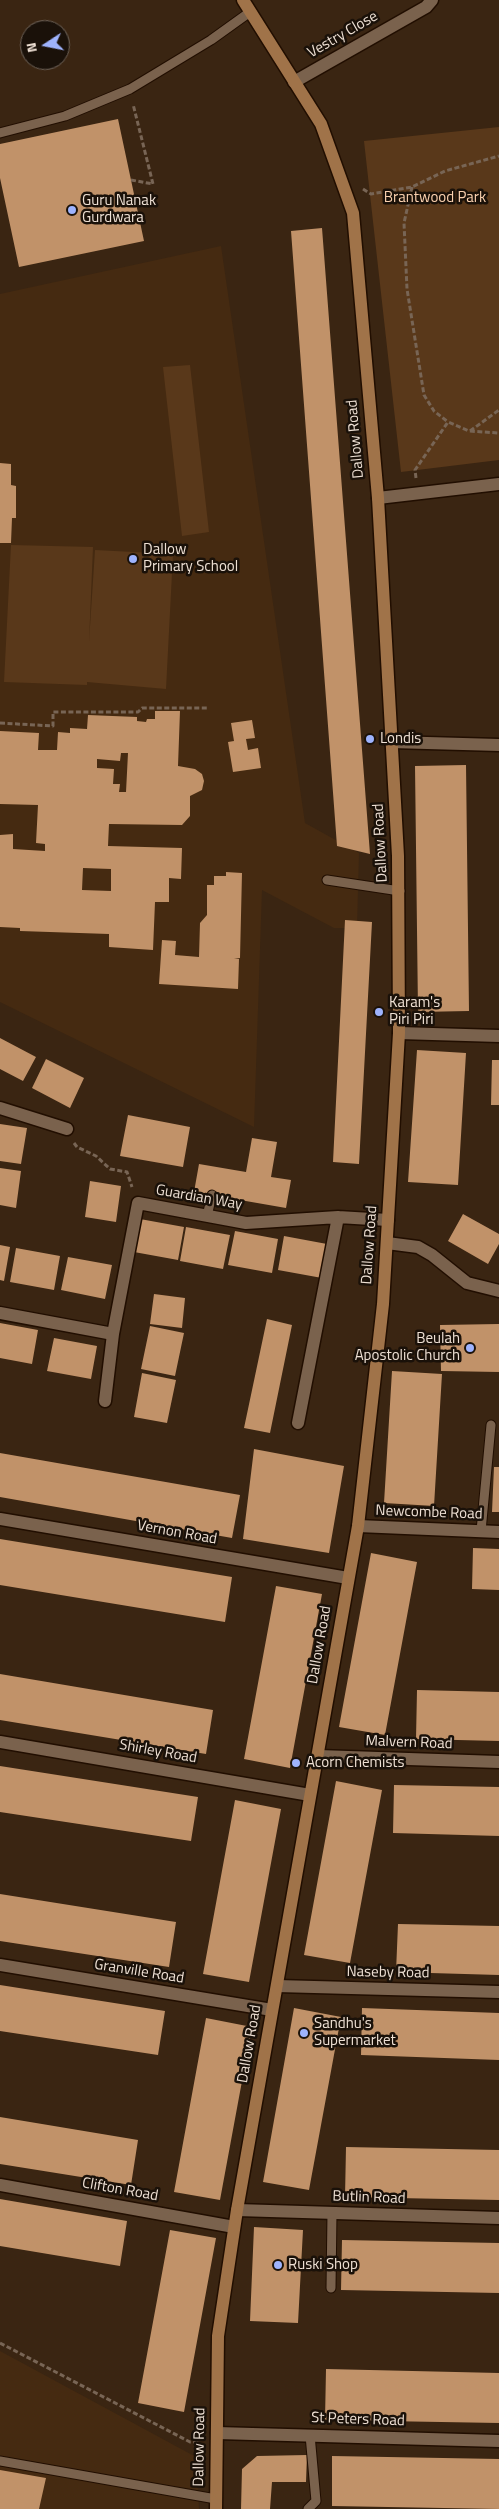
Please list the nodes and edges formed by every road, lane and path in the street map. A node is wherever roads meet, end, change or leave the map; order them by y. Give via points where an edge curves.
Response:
1 (243, 0) edge
2 (432, 0) edge
3 (250, 12) junction
4 (294, 82) junction
5 (130, 88) junction
6 (0, 133) edge
7 (499, 156) edge
8 (131, 180) dead end
9 (359, 186) dead end
10 (412, 187) junction
11 (499, 410) edge
12 (448, 422) junction
13 (469, 431) junction
14 (499, 433) edge
15 (415, 470) dead end
16 (499, 484) edge
17 (378, 498) junction
18 (207, 708) dead end
19 (0, 724) edge
20 (391, 742) junction
21 (499, 745) edge
22 (327, 880) dead end
23 (400, 892) junction
24 (399, 1034) junction
25 (499, 1036) edge
26 (0, 1108) edge
27 (67, 1129) joint
28 (212, 1195) dead end
29 (138, 1203) junction
30 (207, 1216) junction
31 (338, 1217) junction
32 (388, 1220) junction
33 (386, 1243) junction
34 (499, 1291) edge
35 (0, 1313) edge
36 (113, 1334) junction
37 (105, 1401) dead end
38 (298, 1422) dead end
39 (491, 1425) dead end
40 (0, 1519) edge
41 (358, 1526) junction
42 (481, 1531) junction
43 (499, 1532) edge
44 (348, 1578) junction
45 (0, 1742) edge
46 (318, 1756) junction
47 (499, 1762) edge
48 (310, 1795) junction
49 (0, 1965) edge
50 (276, 1986) junction
51 (499, 1992) edge
52 (272, 2010) junction
53 (0, 2185) edge
54 (237, 2210) junction
55 (332, 2213) junction
56 (499, 2218) edge
57 (234, 2226) junction
58 (331, 2288) dead end
59 (0, 2343) edge
60 (310, 2435) junction
61 (217, 2438) junction
62 (499, 2441) edge
63 (0, 2461) edge
64 (216, 2504) edge
65 (308, 2509) edge

1 - 3 street, Dallow Road
2 - 4 street, Vestry Close via 426,7
3 - 4 street, Dallow Road
3 - 5 lane via 211,40
4 - 17 street, Dallow Road via 321,124 353,213
5 - 6 lane via 65,116
5 - 8 path via 153,184
7 - 10 path via 444,171
9 - 10 path via 371,194
10 - 12 path via 404,223 407,289 424,395 434,411
11 - 13 path
12 - 13 path
12 - 15 path
13 - 14 path
16 - 17 street
17 - 20 street, Dallow Road
18 - 19 path via 53,712 53,726
20 - 21 street
20 - 23 street, Dallow Road
22 - 23 lane
23 - 24 street, Dallow Road
24 - 25 street
24 - 32 street, Dallow Road
26 - 27 street
27 - 29 path via 77,1148 96,1156 110,1169 127,1172
28 - 30 lane
29 - 30 street, Guardian Way
29 - 36 street, Guardian Way
30 - 31 street, Guardian Way via 246,1223
31 - 32 street, Guardian Way
31 - 38 street
32 - 33 street, Dallow Road
33 - 34 street via 418,1247 466,1283
33 - 41 street, Dallow Road via 383,1304
35 - 36 street
36 - 37 street, Guardian Way
39 - 42 lane
40 - 44 street, Vernon Road
41 - 42 street, Newcombe Road
41 - 44 street, Dallow Road
42 - 43 street, Newcombe Road
44 - 46 street, Dallow Road
45 - 48 street, Shirley Road
46 - 47 street, Malvern Road
46 - 48 street, Dallow Road
48 - 50 street, Dallow Road
49 - 52 street, Granville Road
50 - 51 street, Naseby Road
50 - 52 street, Dallow Road
52 - 54 street, Dallow Road
53 - 57 street, Clifton Road
54 - 55 street, Butlin Road
54 - 57 street, Dallow Road
55 - 56 street, Butlin Road
55 - 58 lane
57 - 61 street, Dallow Road via 218,2336
59 - 61 path via 190,2442
60 - 61 street, St Peters Road
60 - 62 street, St Peters Road
60 - 65 lane via 316,2502
61 - 64 street, Dallow Road
63 - 64 lane

